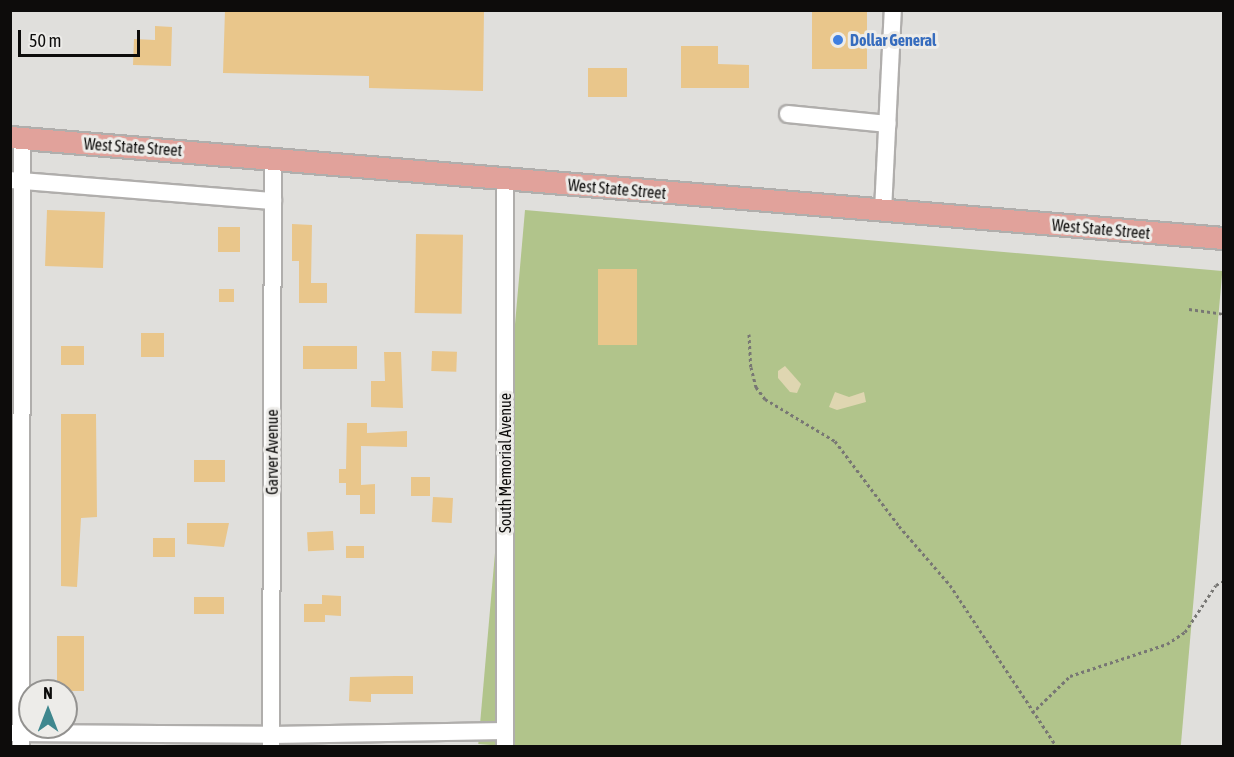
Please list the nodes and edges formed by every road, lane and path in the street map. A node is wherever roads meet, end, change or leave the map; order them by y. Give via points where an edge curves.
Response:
1 (893, 10) edge
2 (788, 114) dead end
3 (888, 124) junction
4 (16, 138) edge
5 (273, 158) junction
6 (505, 180) junction
7 (16, 181) edge
8 (273, 201) junction
9 (883, 211) junction
10 (1224, 238) edge
11 (1189, 309) dead end
12 (1224, 314) edge
13 (749, 334) dead end
14 (1224, 581) edge
15 (1032, 713) junction
16 (17, 737) edge
17 (505, 739) edge
18 (271, 741) edge
19 (1056, 747) edge

1 - 3 street
2 - 3 street
3 - 9 street
4 - 5 main road, West State Street
4 - 7 street
5 - 6 main road, West State Street
5 - 8 street, Garver Avenue
6 - 9 main road, West State Street
6 - 17 street, South Memorial Avenue
7 - 8 street
7 - 16 street
8 - 18 street, Garver Avenue
9 - 10 main road, West State Street
11 - 12 path
13 - 15 path via 751,367 761,393 835,441 899,526 950,585
14 - 15 path via 1216,585 1185,632 1140,654 1070,676
15 - 19 path
16 - 18 street
17 - 18 street

